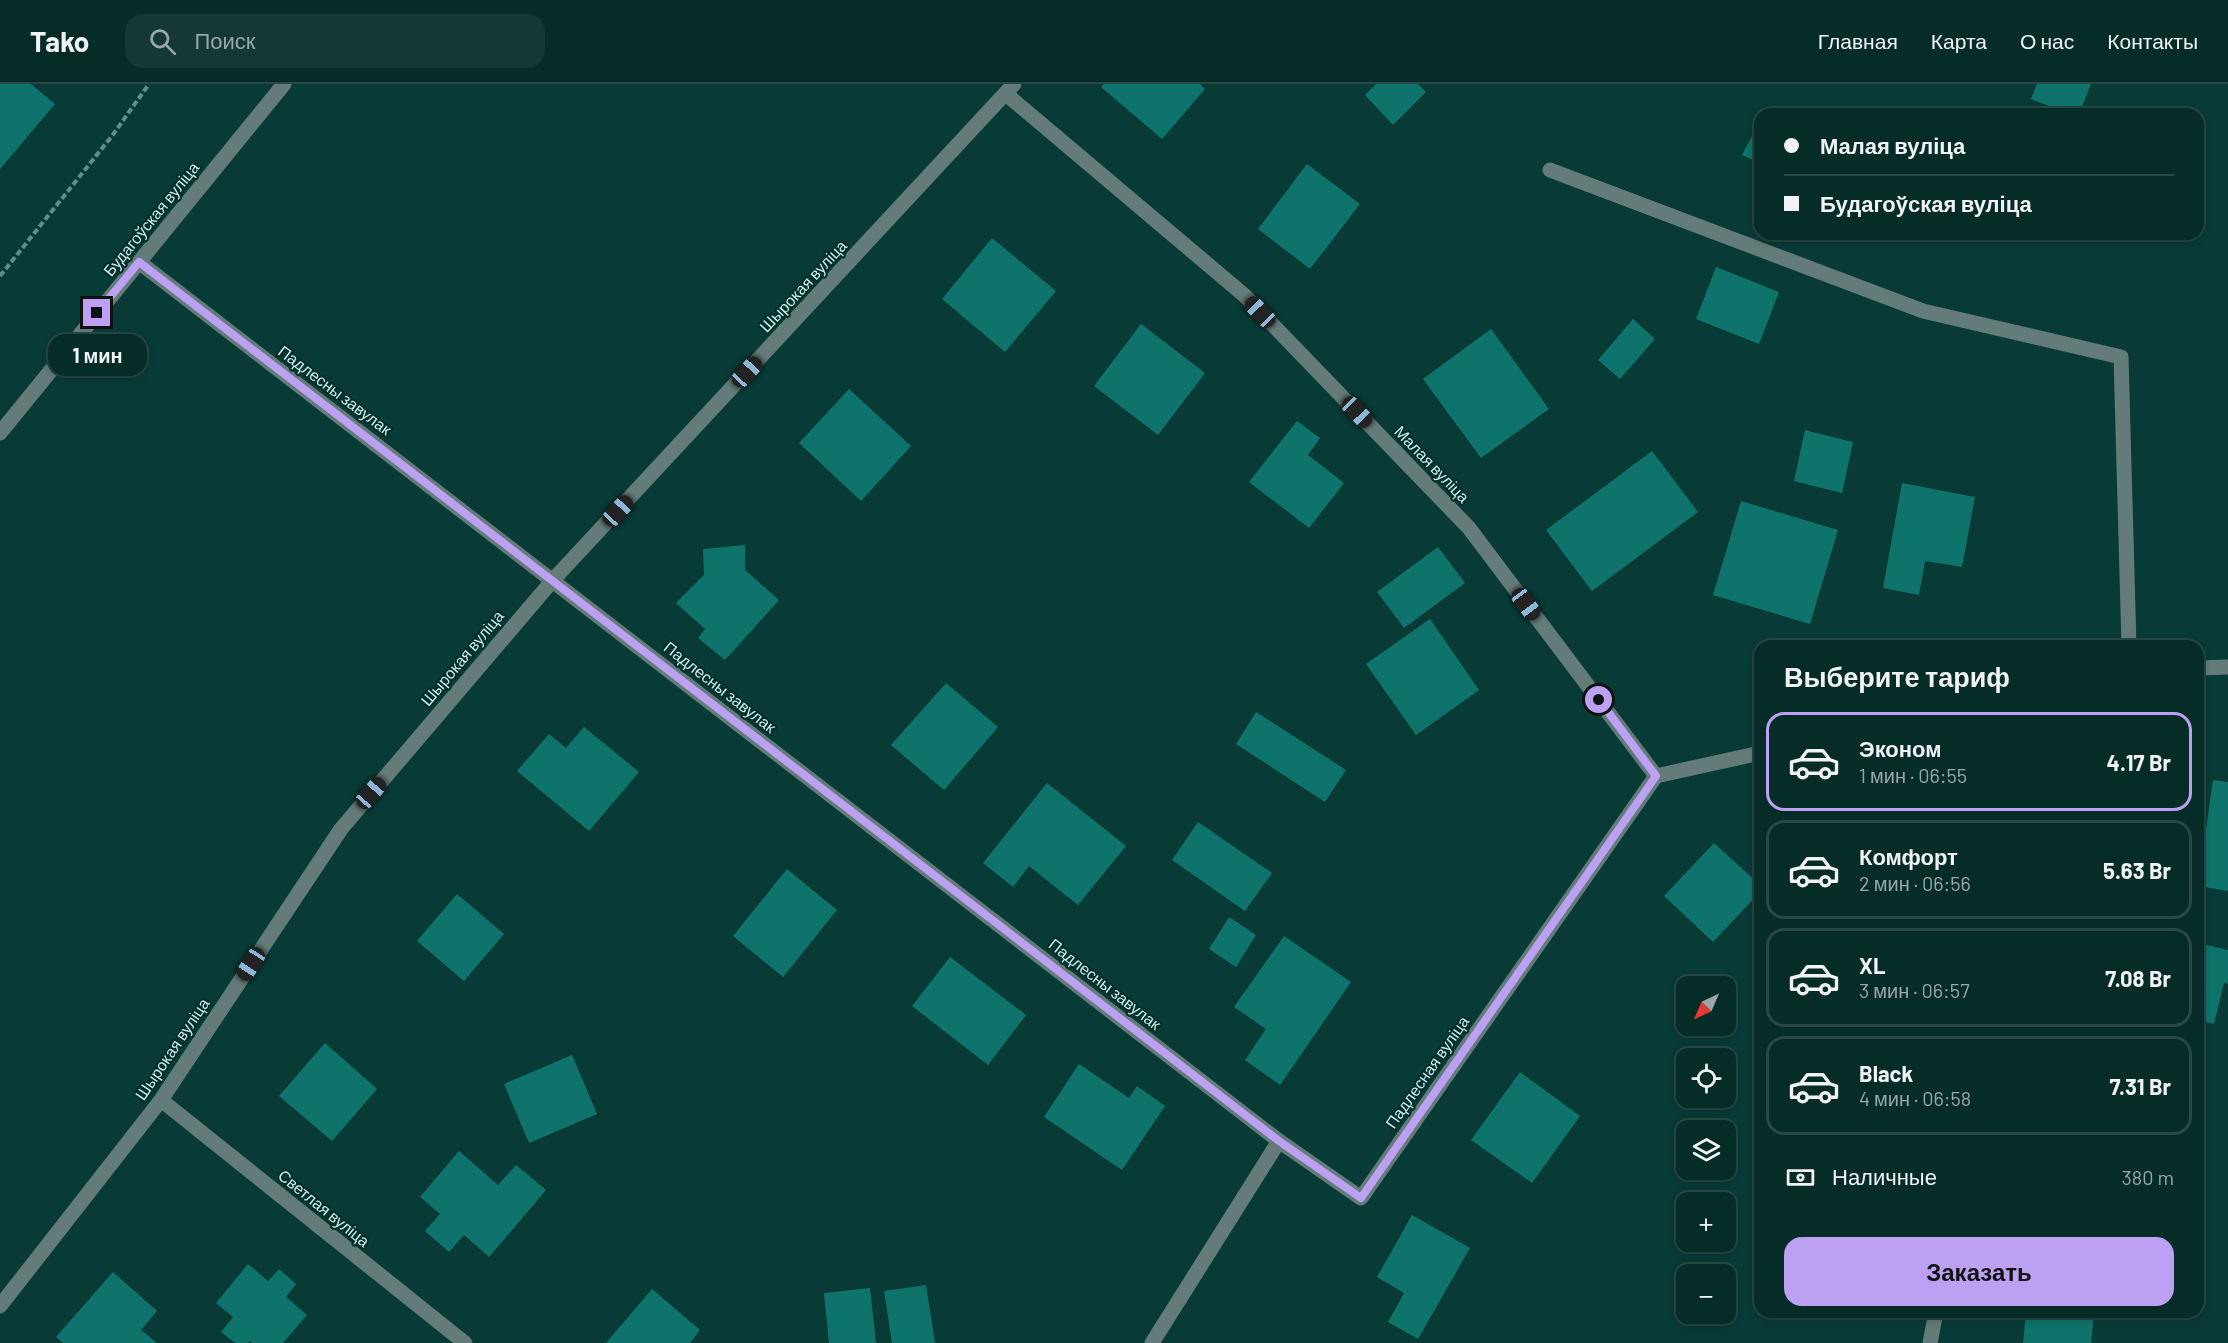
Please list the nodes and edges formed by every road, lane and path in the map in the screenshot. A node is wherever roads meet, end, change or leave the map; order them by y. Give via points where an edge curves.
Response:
1 (149, 84) edge
2 (284, 84) edge
3 (1010, 89) edge
4 (1550, 170) dead end
5 (139, 262) junction
6 (0, 276) edge
7 (0, 433) edge
8 (553, 580) junction
9 (2129, 640) edge
10 (2228, 667) edge
11 (2204, 668) edge
12 (1754, 754) edge
13 (1656, 776) junction
14 (161, 1100) junction
15 (1279, 1141) junction
16 (0, 1306) edge
17 (1935, 1318) edge
18 (465, 1343) edge
19 (1152, 1343) edge
20 (1930, 1343) edge

1 - 6 path
2 - 5 street, Будагоўская вуліца
3 - 8 street, Шырокая вуліца
3 - 13 street, Малая вуліца via 1244,295 1460,520
4 - 9 street via 1923,311 2121,357
5 - 7 street, Будагоўская вуліца
5 - 8 street, Падлесны завулак
8 - 14 street, Шырокая вуліца via 341,829
8 - 15 street, Падлесны завулак
10 - 11 street
12 - 13 street
13 - 15 street, Падлесная вуліца via 1361,1198
14 - 16 street, Шырокая вуліца
14 - 18 street, Светлая вуліца
15 - 19 street
17 - 20 street

